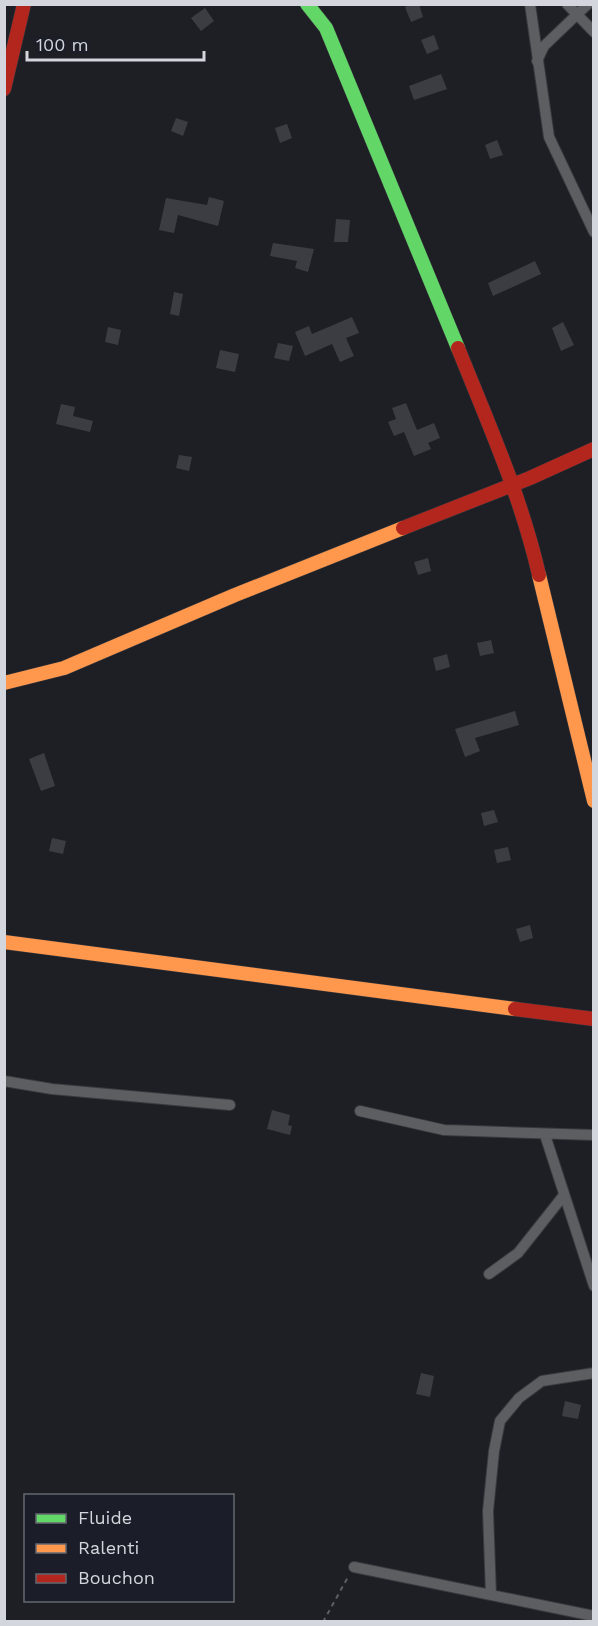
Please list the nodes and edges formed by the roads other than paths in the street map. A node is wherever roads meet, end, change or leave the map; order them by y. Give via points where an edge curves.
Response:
1 (24, 4) edge
2 (307, 4) edge
3 (530, 4) edge
4 (567, 4) edge
5 (588, 4) edge
6 (577, 14) junction
7 (594, 32) edge
8 (537, 61) junction
9 (4, 90) edge
10 (594, 232) edge
11 (594, 449) edge
12 (513, 484) junction
13 (4, 683) edge
14 (588, 758) edge
15 (594, 801) edge
16 (4, 942) edge
17 (594, 1019) edge
18 (4, 1081) edge
19 (230, 1105) dead end
20 (360, 1111) dead end
21 (545, 1135) junction
22 (594, 1135) edge
23 (564, 1195) junction
24 (489, 1274) dead end
25 (594, 1286) edge
26 (594, 1373) edge
27 (354, 1567) road end
28 (491, 1595) junction
29 (594, 1616) edge

1 - 9 street
2 - 12 street via 326,28 382,158
3 - 8 street
4 - 6 street
5 - 6 street
6 - 7 street
6 - 8 street via 543,46
8 - 10 street via 549,137
11 - 12 street
12 - 13 street via 64,668
12 - 14 street via 528,527
14 - 15 street
16 - 17 street
18 - 19 street
20 - 21 street via 444,1130
21 - 22 street
21 - 23 street
23 - 24 street via 518,1253
23 - 25 street
26 - 28 street via 542,1381 519,1398 500,1421 488,1511
27 - 28 street
28 - 29 street

